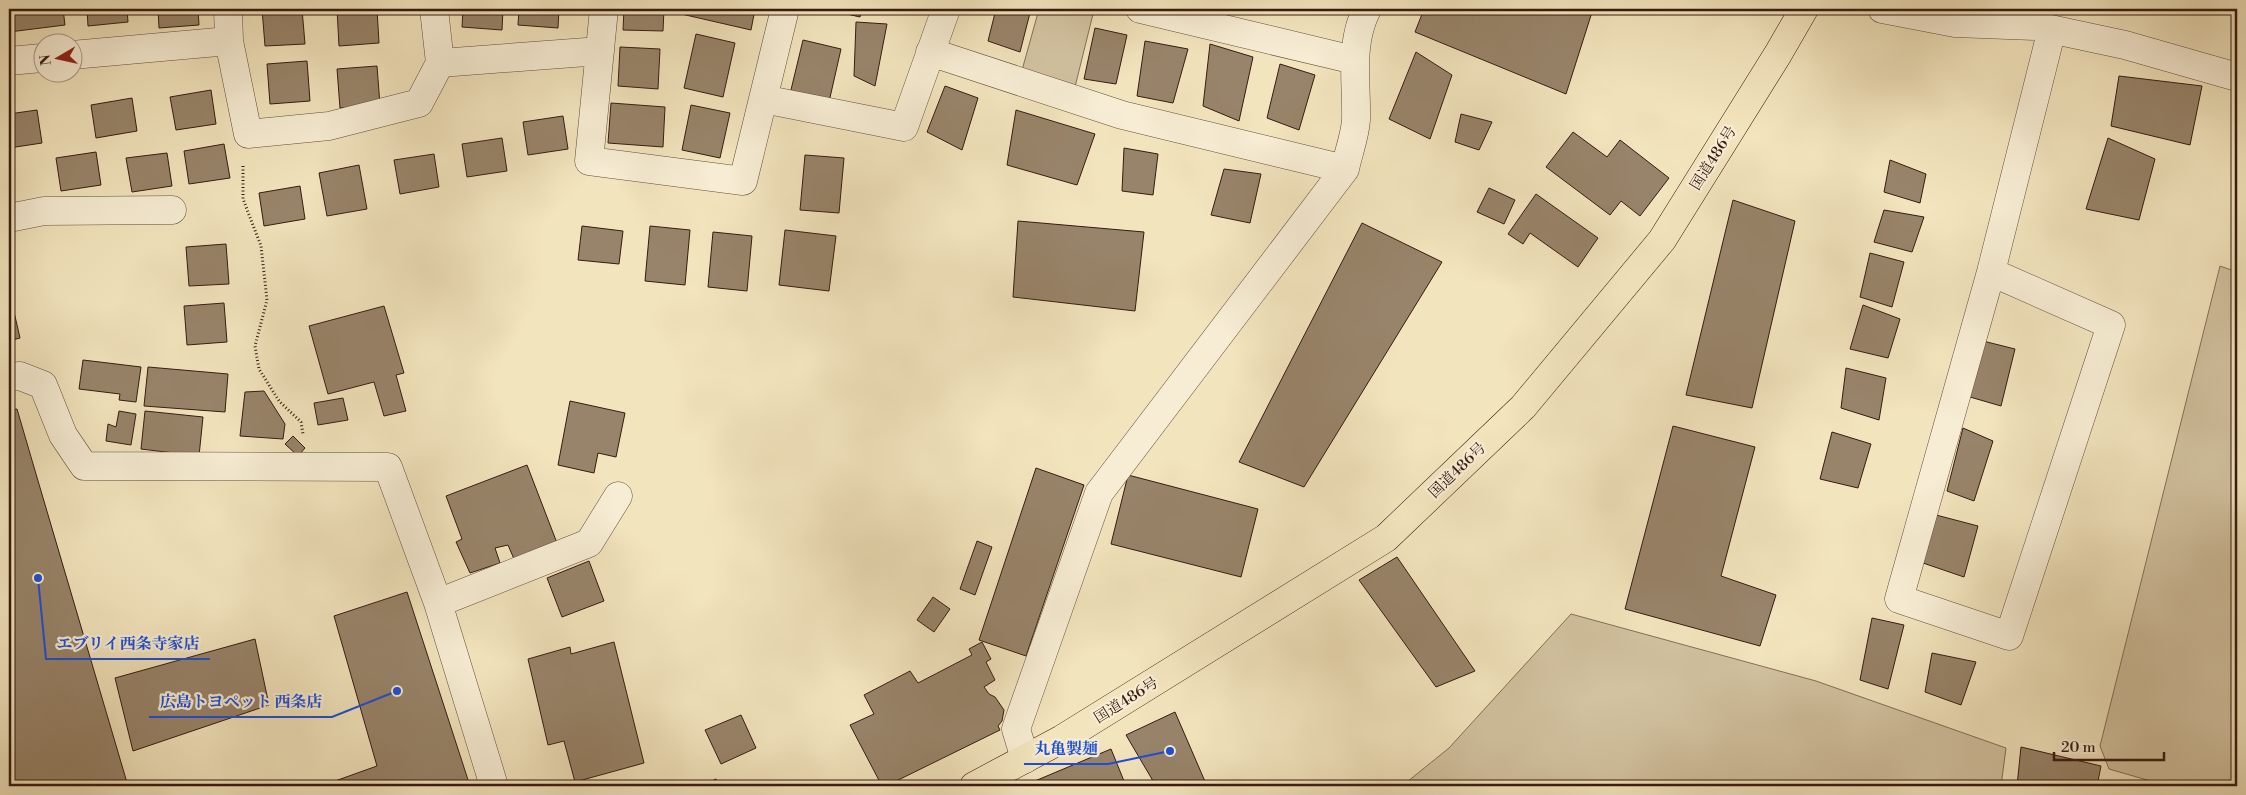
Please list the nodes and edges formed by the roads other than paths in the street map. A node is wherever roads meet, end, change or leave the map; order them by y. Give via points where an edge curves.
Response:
1 (228, 9) edge
2 (434, 9) edge
3 (604, 9) edge
4 (785, 9) edge
5 (946, 9) edge
6 (1140, 9) edge
7 (1367, 9) edge
8 (1804, 9) edge
9 (1882, 9) edge
10 (2052, 29) junction
11 (229, 41) junction
12 (600, 51) junction
13 (930, 52) junction
14 (82, 54) edge
15 (32, 59) edge
16 (1354, 60) junction
17 (9, 61) edge
18 (440, 63) junction
19 (2237, 78) edge
20 (763, 99) junction
21 (1345, 170) junction
22 (172, 210) dead end
23 (9, 218) edge
24 (1990, 272) junction
25 (9, 377) edge
26 (618, 496) dead end
27 (438, 603) junction
28 (1026, 759) junction
29 (494, 786) edge
30 (974, 786) edge

1 - 11 street
2 - 18 street
3 - 12 street
4 - 20 street
5 - 13 street
6 - 16 street
7 - 16 street via 1359,24
8 - 28 highway, 国道486号 via 1662,240 1523,407 1386,538
9 - 10 street via 1955,23
10 - 19 street via 2125,45
10 - 24 street
11 - 14 street
11 - 18 street via 248,134 329,126 419,103
12 - 18 street
12 - 20 street via 589,161 743,181
13 - 20 street via 904,127
13 - 21 street via 1122,114
15 - 17 street
16 - 21 street via 1356,122
21 - 28 street via 1099,493 1016,729
22 - 23 street via 44,211
24 - 24 street via 1899,599 2009,636 2111,325
25 - 27 street via 20,376 43,385 63,436 84,466 388,467
26 - 27 street via 589,543
27 - 29 street
28 - 30 highway, 国道486号

